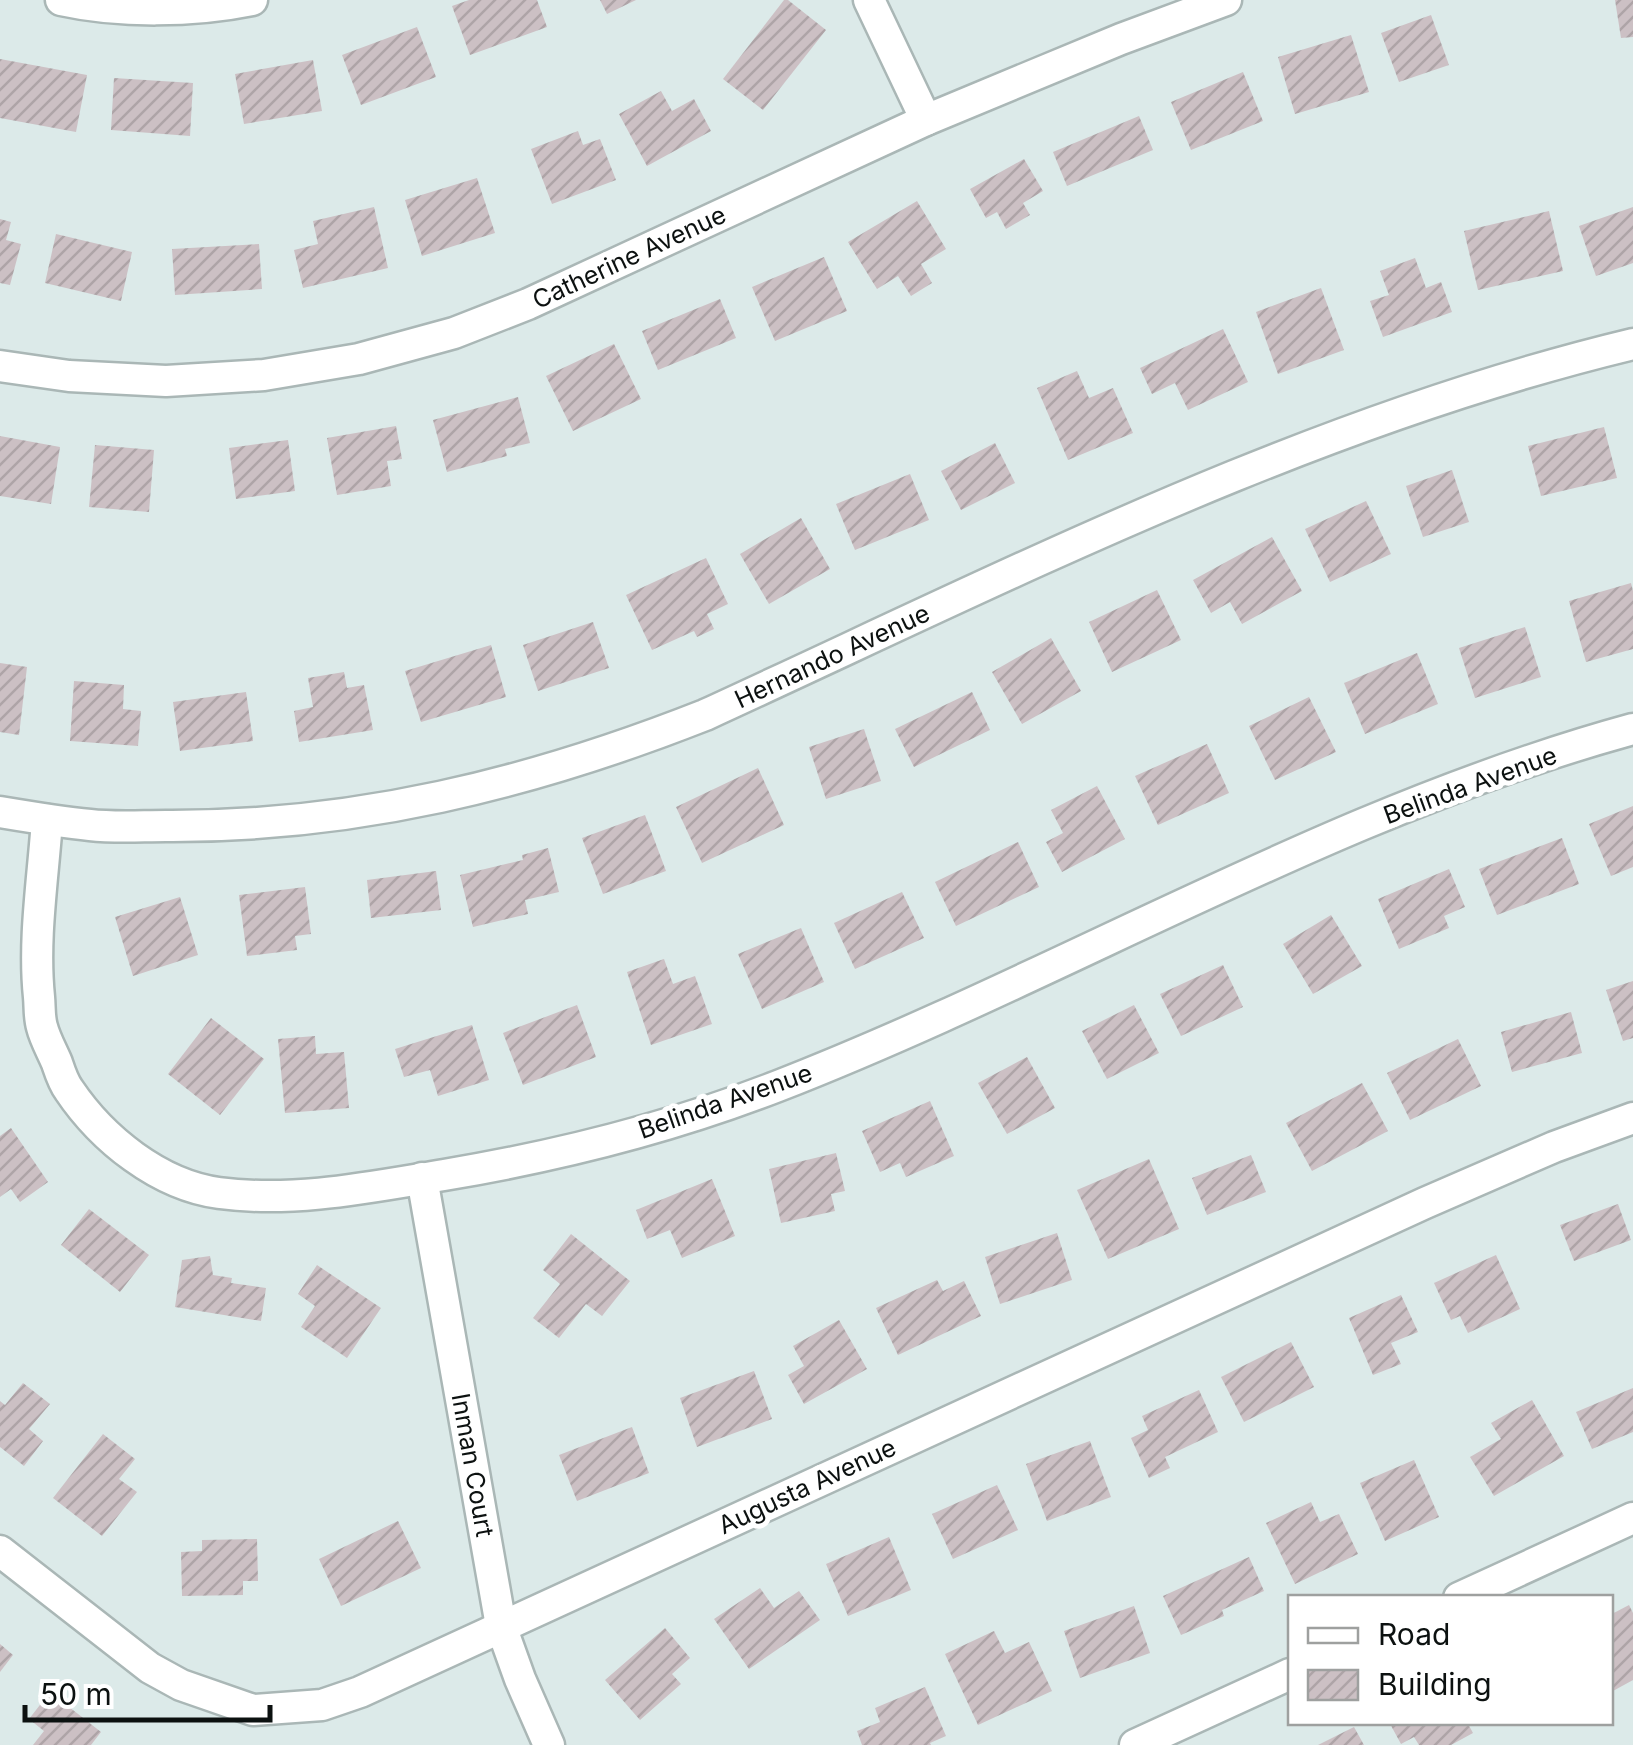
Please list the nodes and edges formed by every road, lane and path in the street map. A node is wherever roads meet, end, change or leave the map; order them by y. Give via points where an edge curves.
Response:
1 (61, 0) edge
2 (252, 0) edge
3 (870, 0) edge
4 (1226, 0) edge
5 (926, 120) junction
6 (1633, 344) edge
7 (0, 366) edge
8 (1633, 729) edge
9 (0, 812) edge
10 (47, 820) junction
11 (1633, 1118) edge
12 (422, 1178) junction
13 (1633, 1518) edge
14 (0, 1550) edge
15 (1466, 1595) edge
16 (501, 1626) junction
17 (1288, 1675) edge
18 (549, 1745) edge
19 (1135, 1745) edge

1 - 2 street via 153,9
3 - 5 street
4 - 5 street, Catherine Avenue
5 - 7 street, Catherine Avenue via 528,304 360,359 264,375 166,381
6 - 10 street, Hernando Avenue via 1343,432 1196,490 705,714 546,772 335,816 215,826
8 - 12 street, Belinda Avenue via 1450,790 1322,842 776,1087 601,1142
9 - 10 street, Hernando Avenue
10 - 12 street, Belinda Avenue via 36,968 42,1026 66,1087 108,1138 159,1174 214,1193 274,1197
11 - 16 street, Augusta Avenue via 1425,1203
12 - 16 street, Inman Court
13 - 15 street
14 - 16 street, Augusta Avenue via 150,1668 253,1710 322,1704 360,1692
16 - 18 street, Inman Court
17 - 19 street

